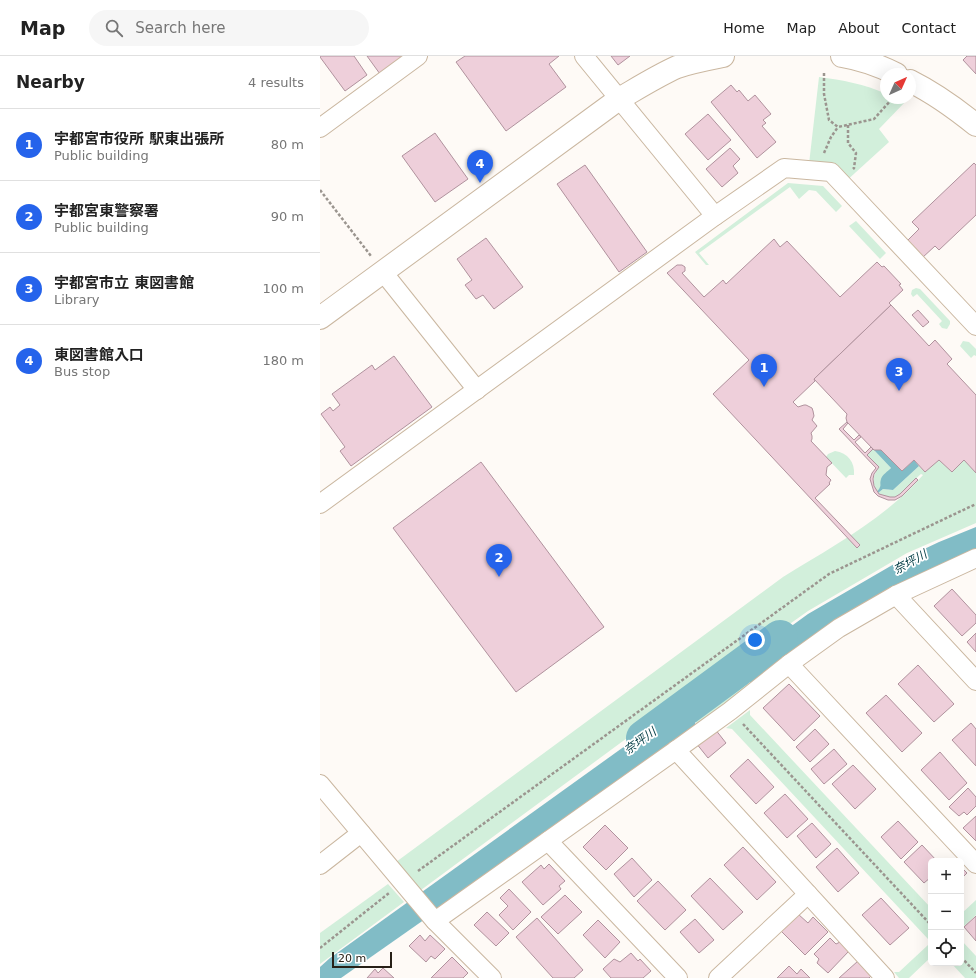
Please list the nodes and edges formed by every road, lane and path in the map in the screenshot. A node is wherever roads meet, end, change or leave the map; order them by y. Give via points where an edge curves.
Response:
1 (418, 56) edge
2 (584, 56) edge
3 (723, 56) edge
4 (842, 56) edge
5 (882, 68) edge
6 (824, 73) dead end
7 (916, 84) edge
8 (620, 99) junction
9 (888, 104) edge
10 (848, 125) junction
11 (976, 125) edge
12 (320, 128) edge
13 (850, 172) dead end
14 (320, 190) edge
15 (715, 216) junction
16 (383, 272) junction
17 (320, 318) edge
18 (976, 326) edge
19 (477, 390) junction
20 (320, 504) edge
21 (976, 504) edge
22 (976, 558) edge
23 (896, 595) junction
24 (789, 664) junction
25 (976, 682) edge
26 (730, 711) junction
27 (676, 750) junction
28 (320, 784) edge
29 (361, 833) junction
30 (548, 841) junction
31 (320, 864) edge
32 (976, 864) edge
33 (407, 888) junction
34 (808, 894) junction
35 (431, 916) junction
36 (928, 922) edge
37 (320, 948) edge
38 (964, 960) edge
39 (976, 973) edge
40 (492, 978) edge
41 (678, 978) edge
42 (718, 978) edge
43 (885, 978) edge

1 - 12 street
2 - 8 street
3 - 8 street via 678,67
4 - 5 street
6 - 10 path via 828,120 838,127
7 - 11 street via 951,105
8 - 15 street
8 - 16 street
9 - 10 path via 874,119
10 - 13 path via 848,143 856,153 854,168
14 - 16 path
15 - 18 street via 784,168 831,172
15 - 19 street
16 - 17 street
16 - 19 street
19 - 20 street
21 - 33 path via 829,574
22 - 23 street
23 - 24 street via 839,628
23 - 25 street
24 - 26 street
24 - 32 street
26 - 27 street
26 - 36 path
27 - 30 street
27 - 34 street
28 - 29 street
29 - 31 street
29 - 33 street
30 - 35 street
30 - 41 street
33 - 35 street
33 - 37 path
34 - 42 street
34 - 43 street
35 - 40 street
38 - 39 path

